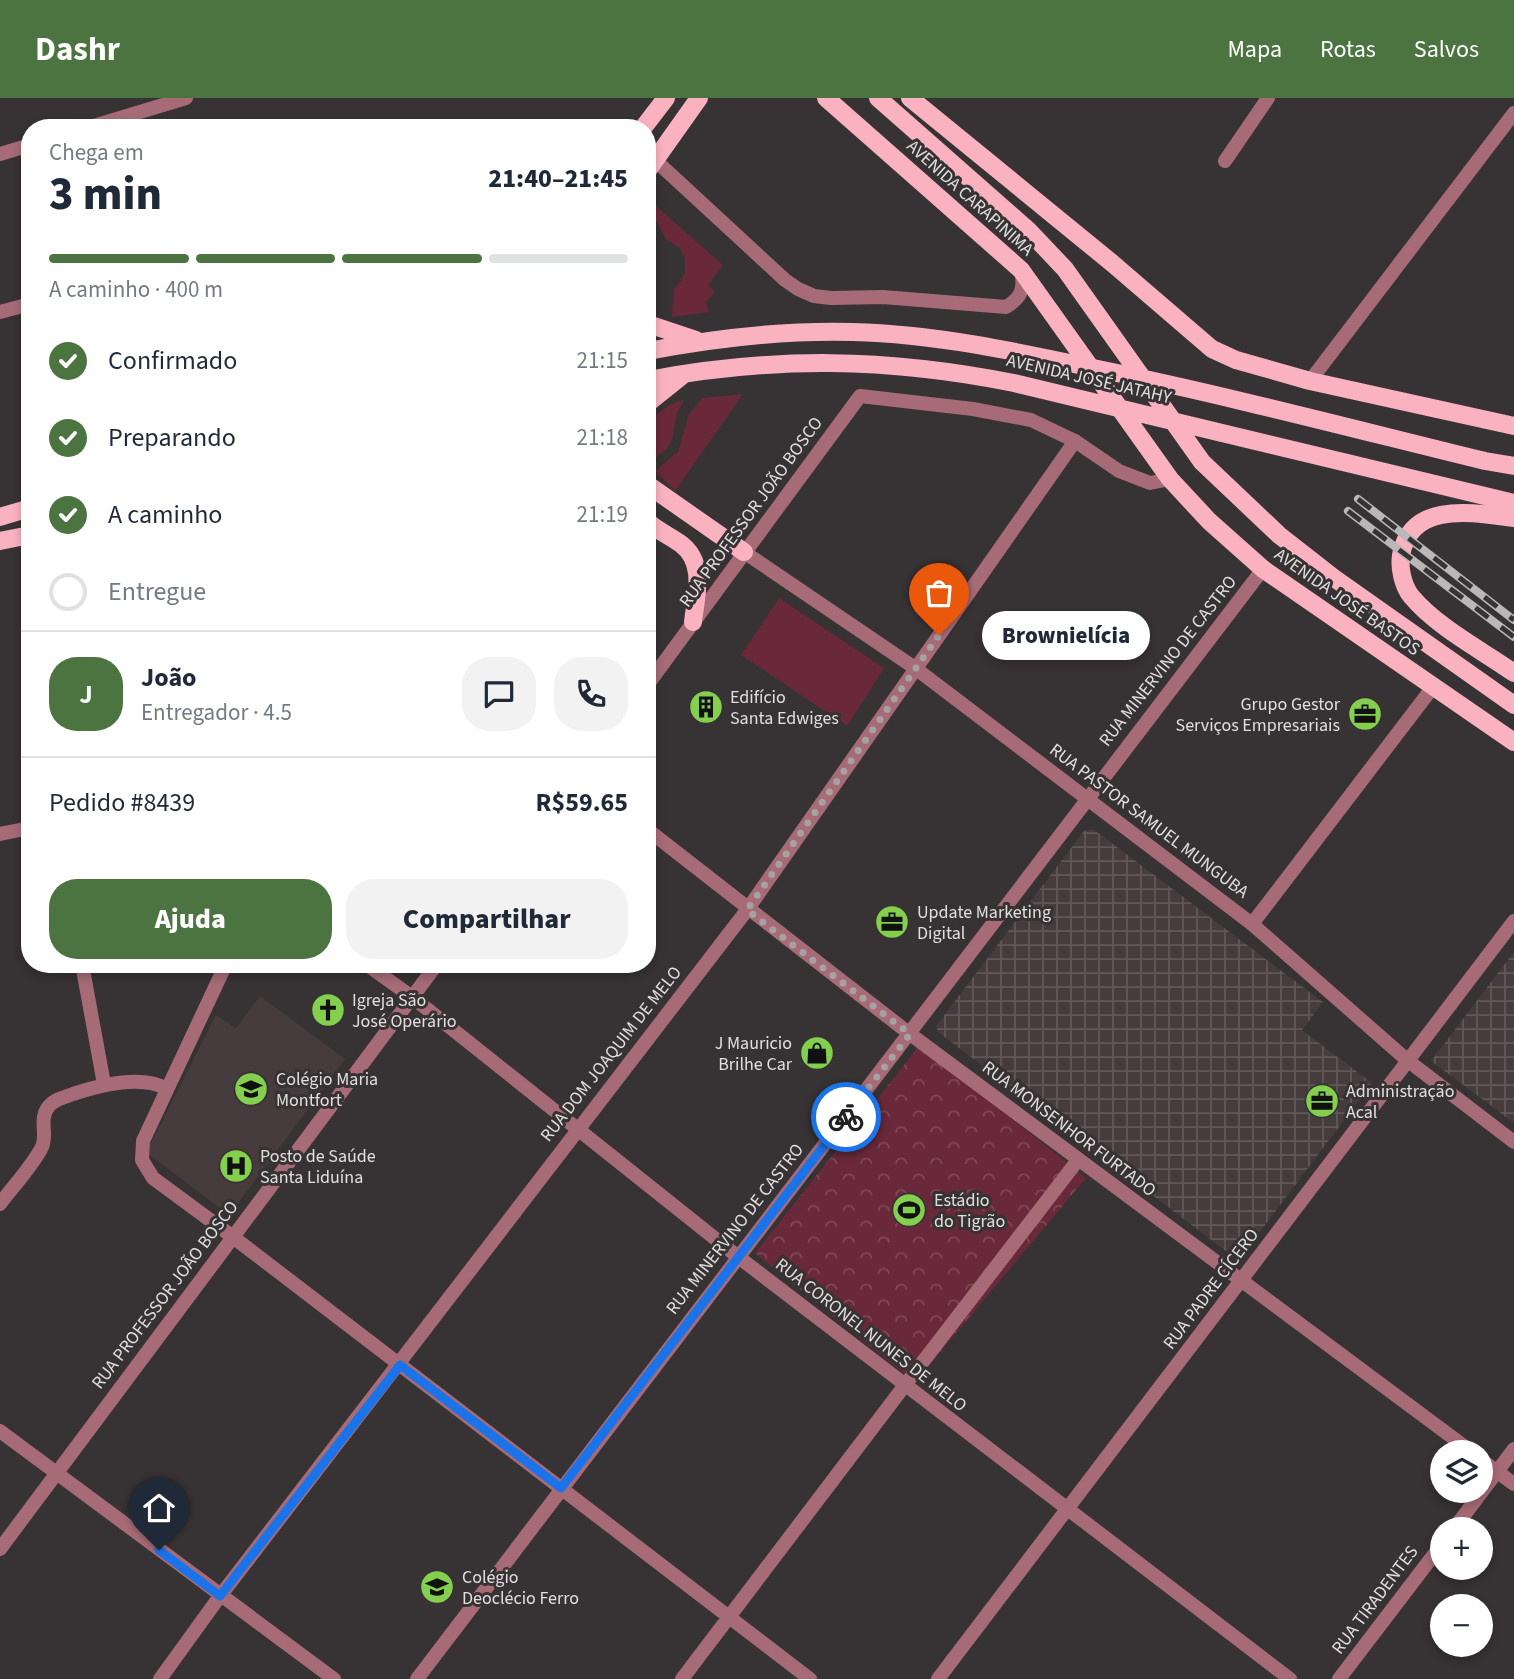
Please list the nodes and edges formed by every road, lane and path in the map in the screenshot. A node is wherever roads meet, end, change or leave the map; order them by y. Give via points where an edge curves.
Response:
1 (186, 98) edge
2 (666, 98) edge
3 (699, 98) edge
4 (826, 98) edge
5 (878, 98) edge
6 (910, 98) edge
7 (1268, 98) edge
8 (1514, 113) edge
9 (117, 119) edge
10 (650, 119) edge
11 (21, 148) edge
12 (0, 154) edge
13 (656, 158) edge
14 (1224, 161) dead end
15 (656, 169) edge
16 (1021, 270) junction
17 (21, 306) edge
18 (0, 312) edge
19 (656, 327) edge
20 (699, 341) junction
21 (656, 349) edge
22 (685, 373) junction
23 (656, 378) edge
24 (1310, 381) junction
25 (656, 397) edge
26 (1514, 426) edge
27 (1076, 441) junction
28 (1202, 462) joint
29 (1514, 466) edge
30 (1170, 479) junction
31 (656, 491) edge
32 (1514, 503) edge
33 (21, 511) edge
34 (0, 517) edge
35 (1514, 518) edge
36 (656, 527) edge
37 (21, 536) edge
38 (0, 541) edge
39 (744, 552) junction
40 (1263, 569) junction
41 (693, 622) junction
42 (915, 668) junction
43 (656, 673) edge
44 (1514, 673) edge
45 (1433, 687) junction
46 (1514, 705) edge
47 (1514, 742) edge
48 (1087, 798) junction
49 (21, 830) edge
50 (0, 834) edge
51 (656, 836) edge
52 (747, 910) junction
53 (1514, 921) edge
54 (1252, 924) junction
55 (84, 973) edge
56 (222, 973) edge
57 (379, 973) edge
58 (430, 973) edge
59 (412, 997) junction
60 (910, 1034) junction
61 (1407, 1060) junction
62 (104, 1084) junction
63 (167, 1089) junction
64 (578, 1128) junction
65 (1514, 1142) edge
66 (1078, 1160) junction
67 (0, 1204) edge
68 (233, 1237) junction
69 (737, 1256) junction
70 (1241, 1282) junction
71 (400, 1365) junction
72 (905, 1385) junction
73 (0, 1431) edge
74 (1456, 1440) edge
75 (1514, 1449) edge
76 (1493, 1468) edge
77 (1498, 1471) junction
78 (57, 1473) junction
79 (1514, 1484) edge
80 (561, 1488) junction
81 (1067, 1509) junction
82 (1463, 1517) edge
83 (0, 1549) edge
84 (1430, 1560) edge
85 (220, 1596) junction
86 (729, 1617) junction
87 (160, 1679) edge
88 (334, 1679) edge
89 (417, 1679) edge
90 (682, 1679) edge
91 (810, 1679) edge
92 (939, 1679) edge
93 (1290, 1679) edge
94 (1339, 1679) edge

1 - 9 street
2 - 10 main road
3 - 13 main road
4 - 16 main road, AVENIDA CARAPINIMA
5 - 28 main road, AVENIDA CARAPINIMA via 1028,230 1065,269
6 - 24 main road via 1212,349
7 - 14 street
8 - 24 street
11 - 12 street
15 - 16 street via 785,280 814,296 1006,307 1017,300 1024,285
16 - 30 main road, AVENIDA CARAPINIMA
17 - 18 street
19 - 20 main road
20 - 21 main road, AVENIDA JOSÉ JATAHY
20 - 29 main road, AVENIDA JOSÉ JATAHY via 853,331 975,343 1199,390
22 - 23 main road, AVENIDA JOSÉ JATAHY
22 - 25 main road
22 - 32 main road, AVENIDA JOSÉ JATAHY via 805,362 858,362 966,373
24 - 26 main road
27 - 30 street via 1119,471 1150,483
27 - 39 street, RUA PROFESSOR JOÃO BOSCO via 1031,420 860,396
27 - 42 street, RUA DOM JOAQUIM DE MELO
28 - 46 main road, AVENIDA JOSÉ BASTOS via 1279,535 1334,578
30 - 40 main road, AVENIDA JOSÉ BASTOS
31 - 39 main road
33 - 34 main road
35 - 44 main road via 1475,513 1429,517 1414,527 1401,558 1408,593 1427,613
36 - 41 main road via 695,559 698,578
37 - 38 main road
39 - 41 street, RUA PROFESSOR JOÃO BOSCO
39 - 42 street, RUA PASTOR SAMUEL MUNGUBA
40 - 45 main road, AVENIDA JOSÉ BASTOS
40 - 48 street, RUA MINERVINO DE CASTRO
41 - 43 street, RUA PROFESSOR JOÃO BOSCO
42 - 48 street, RUA PASTOR SAMUEL MUNGUBA
42 - 52 street, RUA DOM JOAQUIM DE MELO
45 - 47 main road, AVENIDA JOSÉ BASTOS
45 - 54 street
48 - 54 street, RUA PASTOR SAMUEL MUNGUBA
48 - 60 street, RUA MINERVINO DE CASTRO
49 - 50 street
51 - 52 street, RUA MONSENHOR FURTADO
52 - 60 street, RUA MONSENHOR FURTADO
52 - 64 street, RUA DOM JOAQUIM DE MELO
53 - 61 street, RUA PADRE CÍCERO
54 - 61 street, RUA PASTOR SAMUEL MUNGUBA
55 - 62 street
56 - 63 street
57 - 59 street, RUA CORONEL NUNES DE MELO
58 - 59 street, RUA PROFESSOR JOÃO BOSCO
59 - 64 street, RUA CORONEL NUNES DE MELO
59 - 68 street, RUA PROFESSOR JOÃO BOSCO
60 - 66 street, RUA MONSENHOR FURTADO
60 - 69 street, RUA MINERVINO DE CASTRO
61 - 65 street, RUA PASTOR SAMUEL MUNGUBA
61 - 70 street, RUA PADRE CÍCERO
62 - 63 street via 152,1083
62 - 67 street via 50,1105 43,1122 43,1144
63 - 68 street via 143,1141 142,1160 153,1178
64 - 69 street, RUA CORONEL NUNES DE MELO
64 - 71 street, RUA DOM JOAQUIM DE MELO
66 - 70 street, RUA MONSENHOR FURTADO
66 - 72 street
68 - 71 street
68 - 78 street, RUA PROFESSOR JOÃO BOSCO
69 - 72 street, RUA CORONEL NUNES DE MELO
69 - 80 street, RUA MINERVINO DE CASTRO
70 - 74 street, RUA MONSENHOR FURTADO
70 - 81 street, RUA PADRE CÍCERO
71 - 80 street
71 - 85 street, RUA DOM JOAQUIM DE MELO
72 - 81 street, RUA CORONEL NUNES DE MELO
72 - 86 street
73 - 78 street
75 - 77 street
76 - 77 street
77 - 79 street
77 - 82 street
78 - 83 street, RUA PROFESSOR JOÃO BOSCO
78 - 85 street
80 - 86 street
80 - 89 street, RUA MINERVINO DE CASTRO
81 - 92 street, RUA PADRE CÍCERO
81 - 93 street, RUA CORONEL NUNES DE MELO
84 - 94 street, RUA TIRADENTES
85 - 87 street, RUA DOM JOAQUIM DE MELO
85 - 88 street
86 - 90 street
86 - 91 street

